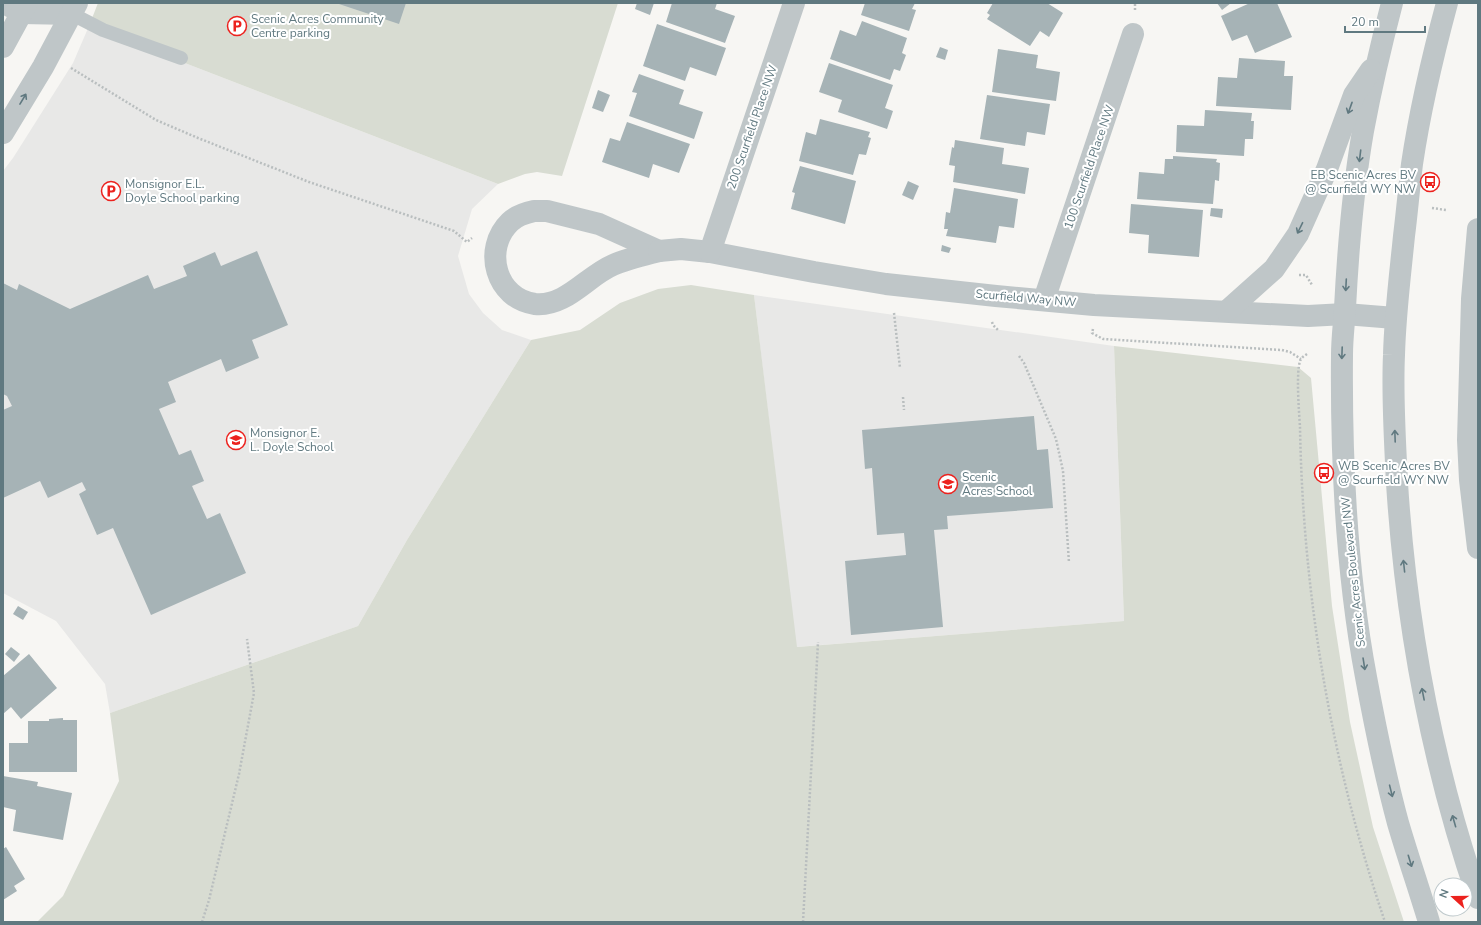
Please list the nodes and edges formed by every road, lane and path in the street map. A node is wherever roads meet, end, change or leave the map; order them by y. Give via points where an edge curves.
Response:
1 (794, 3) edge
2 (1392, 3) edge
3 (1447, 3) edge
4 (18, 6) edge
5 (71, 7) edge
6 (1133, 34) dead end
7 (3, 47) edge
8 (181, 58) dead end
9 (1377, 62) junction
10 (65, 65) dead end
11 (3, 133) edge
12 (1427, 207) dead end
13 (1446, 210) dead end
14 (1478, 229) edge
15 (472, 238) dead end
16 (660, 251) junction
17 (710, 252) junction
18 (1044, 300) junction
19 (1227, 311) junction
20 (894, 313) dead end
21 (1345, 314) junction
22 (1395, 318) junction
23 (992, 322) dead end
24 (1093, 324) dead end
25 (998, 330) dead end
26 (1306, 354) dead end
27 (1019, 356) dead end
28 (1301, 359) junction
29 (900, 368) dead end
30 (903, 398) dead end
31 (904, 410) dead end
32 (1478, 548) edge
33 (1069, 563) dead end
34 (247, 639) dead end
35 (818, 642) dead end
36 (1478, 898) edge
37 (202, 922) edge
38 (803, 922) edge
39 (1385, 922) edge
40 (1429, 922) edge

1 - 17 street, 200 Scurfield Place NW
2 - 9 street, Scenic Acres Boulevard NW
3 - 22 street via 1433,56 1413,162
4 - 5 street
4 - 7 street
5 - 8 lane via 103,30
11 -> 5 street via 43,67
6 - 18 street, 100 Scurfield Place NW
9 -> 19 street via 1354,95 1327,169 1298,234 1274,268
9 -> 21 street, Scenic Acres Boulevard NW via 1363,133 1353,207
10 - 15 path via 156,120 240,156 454,231 467,242
12 - 13 path
14 - 32 street via 1472,298 1468,440
16 - 16 street, Scurfield Way NW via 599,224 547,211 534,211 522,214 502,231 494,253 494,262 506,289 524,301 548,304 559,300 613,265
16 - 17 street, Scurfield Way NW via 681,249
17 - 18 street, Scurfield Way NW via 886,284
18 - 19 street, Scurfield Way NW
19 - 21 street, Scurfield Way NW via 1308,316
20 - 29 path
21 - 22 street, Scurfield Way NW
21 -> 40 street, Scenic Acres Boulevard NW via 1342,354 1342,439 1352,586 1380,749 1398,824
36 -> 22 street via 1444,788 1416,656 1407,594 1398,497 1393,374
23 - 25 path
24 - 28 path via 1092,333 1103,339 1282,350
26 - 28 path
27 - 33 path via 1056,439 1063,471
28 - 39 path via 1300,452 1304,512 1308,567 1324,681 1346,790
30 - 31 path
34 - 37 path via 254,693 239,774
35 - 38 path

